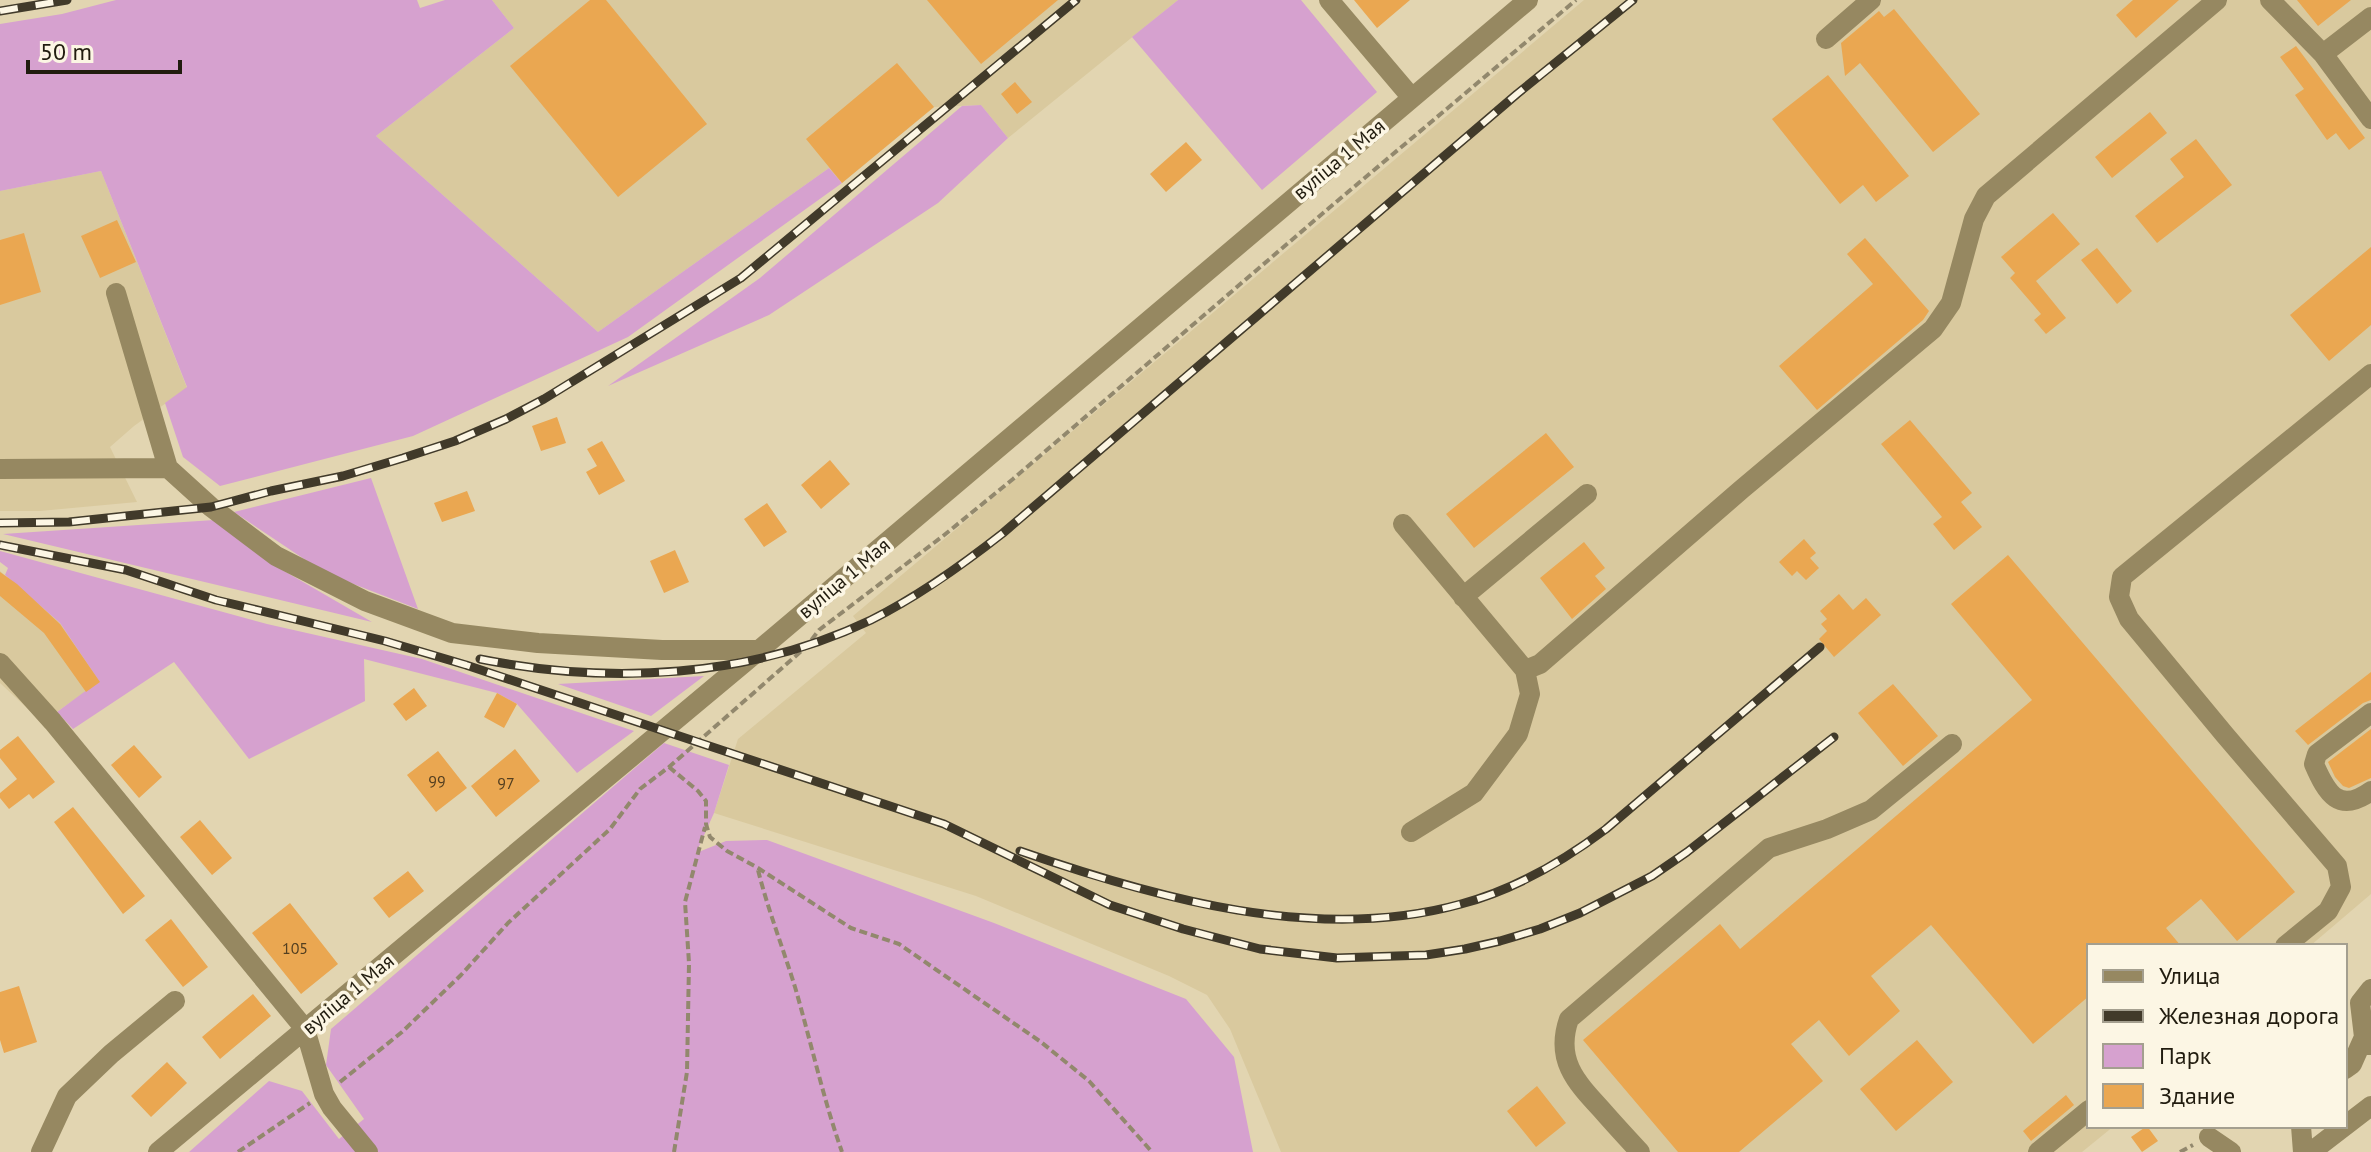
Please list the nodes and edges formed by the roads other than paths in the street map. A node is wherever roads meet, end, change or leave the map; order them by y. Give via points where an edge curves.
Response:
1 (1329, 0) edge
2 (1528, 0) edge
3 (1871, 0) edge
4 (2217, 0) edge
5 (2270, 0) edge
6 (2371, 17) edge
7 (1826, 39) dead end
8 (2323, 54) junction
9 (1412, 98) junction
10 (2371, 119) edge
11 (116, 293) dead end
12 (2371, 374) edge
13 (168, 468) junction
14 (0, 469) edge
15 (1587, 494) dead end
16 (1403, 524) dead end
17 (1463, 597) junction
18 (759, 650) junction
19 (0, 663) edge
20 (1525, 670) junction
21 (2371, 713) edge
22 (1952, 744) dead end
23 (2371, 791) edge
24 (1411, 832) dead end
25 (2287, 944) edge
26 (2371, 989) edge
27 (175, 1001) dead end
28 (305, 1029) junction
29 (2368, 1041) edge
30 (2347, 1068) edge
31 (2371, 1106) edge
32 (2087, 1112) edge
33 (2347, 1124) edge
34 (2301, 1128) edge
35 (2342, 1128) edge
36 (2209, 1137) dead end
37 (41, 1152) edge
38 (158, 1152) edge
39 (368, 1152) edge
40 (1640, 1152) edge
41 (2038, 1152) edge
42 (2231, 1152) edge
43 (2303, 1152) edge
44 (2311, 1152) edge

1 - 9 street
2 - 9 street, вуліца 1 Мая
3 - 7 street
4 - 20 street via 1986,196 1974,219 1951,303 1933,329 1540,664
5 - 8 street
6 - 8 street
8 - 10 street
9 - 18 street, вуліца 1 Мая
11 - 13 street
12 - 25 street via 2122,577 2119,597 2129,619 2337,866 2341,887 2328,911
13 - 14 street
13 - 18 street via 276,556 365,601 452,633 662,650
15 - 17 street
16 - 17 street
17 - 20 street
18 - 28 street, вуліца 1 Мая
19 - 28 street
20 - 24 street via 1530,694 1518,734 1474,793
21 - 23 street via 2317,754 2314,764 2333,797 2345,802
22 - 40 street via 1871,810 1769,848 1569,1019 1563,1035 1566,1061 1577,1083
26 - 29 street via 2360,1003
27 - 37 street via 67,1096
28 - 38 street, вуліца 1 Мая
28 - 39 street via 324,1094
29 - 30 street
31 - 33 street
32 - 41 street
34 - 43 street
35 - 44 street
36 - 42 street

